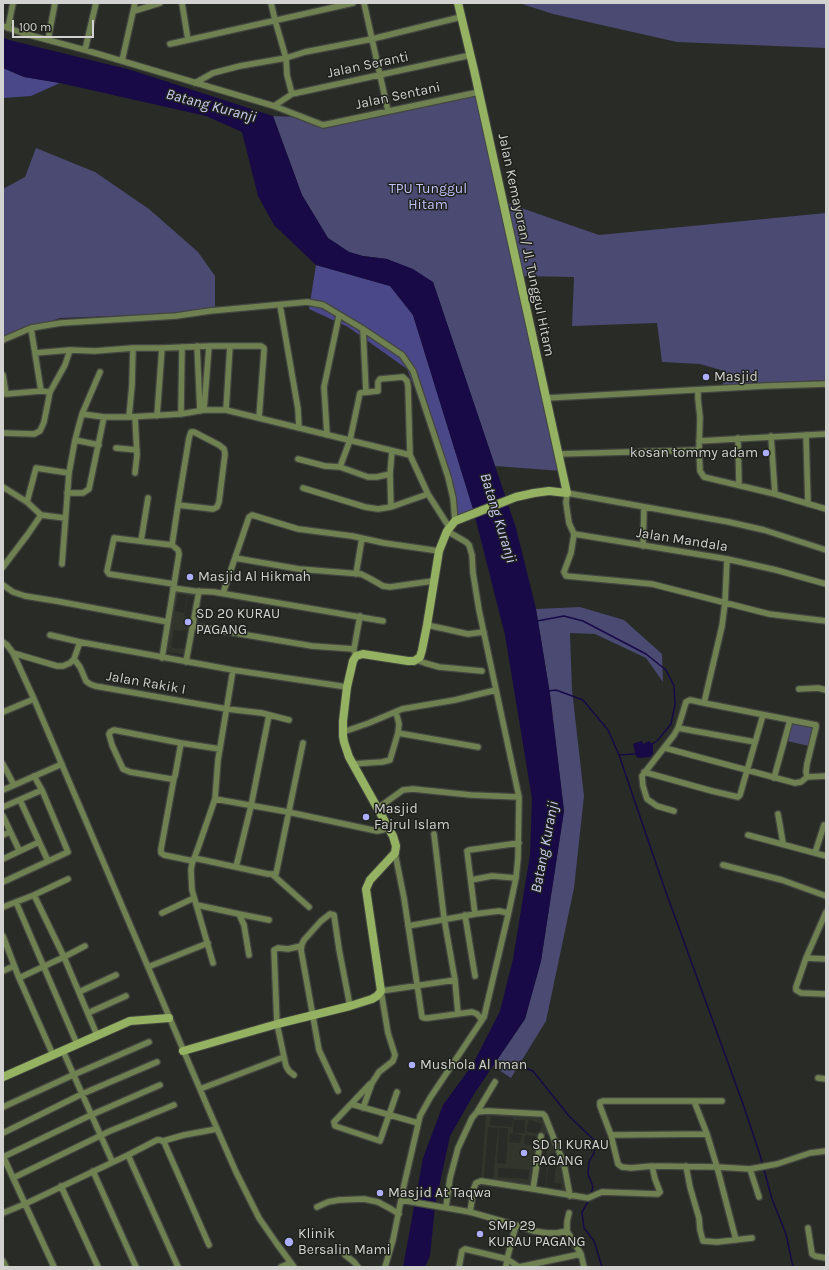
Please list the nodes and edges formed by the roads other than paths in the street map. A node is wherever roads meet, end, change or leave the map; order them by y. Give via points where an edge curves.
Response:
1 (13, 3) edge
2 (55, 3) edge
3 (96, 3) edge
4 (135, 3) edge
5 (160, 3) edge
6 (182, 3) edge
7 (271, 3) edge
8 (354, 3) edge
9 (364, 3) edge
10 (458, 3) edge
11 (134, 10) junction
12 (461, 17) junction
13 (275, 20) junction
14 (5, 27) edge
15 (372, 39) junction
16 (48, 40) junction
17 (188, 40) junction
18 (170, 44) dead end
19 (85, 50) junction
20 (471, 55) junction
21 (286, 58) junction
22 (122, 61) junction
23 (380, 75) junction
24 (195, 83) junction
25 (479, 92) junction
26 (292, 94) junction
27 (274, 106) junction
28 (388, 111) junction
29 (280, 305) junction
30 (339, 316) junction
31 (31, 328) junction
32 (363, 329) junction
33 (3, 340) edge
34 (197, 346) junction
35 (209, 346) junction
36 (230, 346) junction
37 (182, 347) junction
38 (133, 348) junction
39 (162, 348) junction
40 (70, 350) junction
41 (35, 353) junction
42 (100, 372) dead end
43 (3, 374) edge
44 (826, 384) edge
45 (698, 390) junction
46 (41, 391) junction
47 (50, 392) junction
48 (366, 392) junction
49 (4, 394) edge
50 (547, 398) junction
51 (202, 410) junction
52 (226, 410) junction
53 (82, 414) junction
54 (181, 414) junction
55 (157, 416) junction
56 (104, 417) junction
57 (132, 417) junction
58 (259, 418) junction
59 (299, 428) junction
60 (3, 433) edge
61 (826, 434) edge
62 (327, 435) junction
63 (806, 435) junction
64 (771, 436) junction
65 (738, 438) junction
66 (75, 440) junction
67 (350, 440) junction
68 (699, 441) junction
69 (99, 445) junction
70 (116, 448) dead end
71 (137, 450) junction
72 (699, 450) junction
73 (392, 451) junction
74 (559, 454) junction
75 (410, 455) junction
76 (298, 459) dead end
77 (340, 467) junction
78 (69, 473) junction
79 (135, 473) dead end
80 (390, 474) junction
81 (739, 485) junction
82 (3, 487) edge
83 (303, 488) dead end
84 (567, 493) junction
85 (67, 494) junction
86 (428, 494) junction
87 (775, 494) junction
88 (148, 498) dead end
89 (26, 502) junction
90 (808, 504) junction
91 (178, 505) junction
92 (391, 507) junction
93 (644, 508) junction
94 (826, 509) edge
95 (41, 515) junction
96 (65, 518) junction
97 (450, 526) junction
98 (574, 534) junction
99 (362, 538) junction
100 (141, 541) junction
101 (172, 545) junction
102 (643, 546) junction
103 (826, 550) edge
104 (439, 551) junction
105 (236, 558) junction
106 (727, 559) junction
107 (62, 564) dead end
108 (3, 567) edge
109 (356, 574) junction
110 (433, 581) junction
111 (826, 584) edge
112 (3, 585) edge
113 (173, 586) junction
114 (199, 591) junction
115 (223, 593) junction
116 (725, 603) junction
117 (360, 616) junction
118 (383, 620) dead end
119 (826, 621) edge
120 (168, 622) junction
121 (427, 625) junction
122 (193, 626) junction
123 (484, 632) junction
124 (50, 635) dead end
125 (3, 642) edge
126 (80, 642) junction
127 (355, 652) junction
128 (13, 653) junction
129 (162, 658) junction
130 (74, 659) junction
131 (416, 660) junction
132 (186, 662) junction
133 (233, 670) junction
134 (482, 671) dead end
135 (347, 687) junction
136 (799, 689) dead end
137 (496, 690) junction
138 (826, 690) edge
139 (34, 699) junction
140 (704, 703) junction
141 (227, 709) junction
142 (3, 712) edge
143 (395, 712) junction
144 (269, 715) junction
145 (763, 715) junction
146 (289, 720) dead end
147 (790, 720) junction
148 (678, 728) junction
149 (343, 732) junction
150 (398, 733) junction
151 (755, 742) junction
152 (182, 743) junction
153 (303, 743) dead end
154 (478, 747) dead end
155 (665, 748) junction
156 (220, 749) junction
157 (3, 764) edge
158 (62, 764) junction
159 (352, 764) junction
160 (747, 770) junction
161 (644, 772) junction
162 (34, 776) junction
163 (826, 776) edge
164 (174, 778) junction
165 (774, 778) junction
166 (807, 778) junction
167 (14, 785) junction
168 (3, 790) edge
169 (42, 790) junction
170 (518, 797) junction
171 (214, 799) junction
172 (20, 800) junction
173 (251, 806) junction
174 (3, 807) edge
175 (378, 808) junction
176 (674, 811) dead end
177 (288, 812) junction
178 (778, 814) dead end
179 (3, 816) edge
180 (824, 825) dead end
181 (388, 826) junction
182 (10, 832) junction
183 (434, 834) dead end
184 (3, 835) edge
185 (748, 835) dead end
186 (39, 842) junction
187 (519, 843) junction
188 (783, 843) junction
189 (19, 850) junction
190 (395, 853) junction
191 (815, 853) junction
192 (826, 856) edge
193 (3, 859) edge
194 (194, 860) junction
195 (48, 862) junction
196 (723, 865) dead end
197 (236, 867) junction
198 (273, 874) junction
199 (516, 878) junction
200 (68, 879) dead end
201 (471, 880) junction
202 (3, 882) edge
203 (34, 895) junction
204 (826, 896) edge
205 (194, 898) junction
206 (16, 902) junction
207 (196, 905) junction
208 (3, 907) edge
209 (309, 907) dead end
210 (826, 912) edge
211 (162, 913) dead end
212 (508, 913) junction
213 (239, 914) junction
214 (475, 914) junction
215 (465, 915) junction
216 (444, 918) junction
217 (268, 920) dead end
218 (408, 926) junction
219 (3, 936) edge
220 (208, 943) junction
221 (86, 946) dead end
222 (301, 946) junction
223 (249, 955) dead end
224 (64, 958) junction
225 (806, 958) junction
226 (826, 959) edge
227 (213, 963) dead end
228 (14, 966) junction
229 (44, 967) junction
230 (148, 967) junction
231 (3, 971) edge
232 (116, 975) dead end
233 (475, 976) dead end
234 (19, 978) junction
235 (455, 980) junction
236 (418, 985) junction
237 (381, 991) junction
238 (78, 992) junction
239 (826, 994) edge
240 (126, 996) dead end
241 (350, 1006) junction
242 (88, 1013) junction
243 (458, 1014) junction
244 (313, 1015) junction
245 (169, 1018) junction
246 (482, 1020) junction
247 (277, 1024) junction
248 (97, 1035) junction
249 (149, 1042) dead end
250 (77, 1044) junction
251 (63, 1051) junction
252 (183, 1051) junction
253 (53, 1055) junction
254 (284, 1057) junction
255 (157, 1062) dead end
256 (73, 1075) junction
257 (294, 1075) dead end
258 (3, 1077) edge
259 (818, 1078) dead end
260 (826, 1079) edge
261 (372, 1082) junction
262 (495, 1082) dead end
263 (160, 1085) dead end
264 (200, 1089) junction
265 (338, 1091) dead end
266 (397, 1092) dead end
267 (82, 1094) junction
268 (694, 1101) junction
269 (722, 1101) dead end
270 (351, 1104) junction
271 (174, 1105) dead end
272 (3, 1108) edge
273 (363, 1108) junction
274 (477, 1112) junction
275 (91, 1115) junction
276 (389, 1116) junction
277 (418, 1124) junction
278 (217, 1130) junction
279 (3, 1133) edge
280 (707, 1134) junction
281 (611, 1135) junction
282 (100, 1136) junction
283 (541, 1136) dead end
284 (163, 1141) junction
285 (826, 1151) edge
286 (128, 1155) junction
287 (3, 1156) edge
288 (112, 1162) junction
289 (652, 1166) junction
290 (686, 1166) junction
291 (717, 1167) junction
292 (752, 1169) junction
293 (93, 1171) junction
294 (13, 1178) junction
295 (61, 1186) junction
296 (533, 1189) junction
297 (570, 1196) junction
298 (759, 1197) dead end
299 (404, 1200) junction
300 (25, 1204) junction
301 (317, 1207) dead end
302 (444, 1207) junction
303 (470, 1212) junction
304 (3, 1213) edge
305 (570, 1213) dead end
306 (398, 1214) junction
307 (516, 1225) junction
308 (808, 1228) dead end
309 (567, 1231) junction
310 (752, 1238) dead end
311 (736, 1240) junction
312 (209, 1245) dead end
313 (581, 1254) junction
314 (346, 1256) dead end
315 (826, 1258) edge
316 (507, 1259) junction
317 (3, 1261) edge
318 (292, 1265) edge
319 (6, 1267) edge
320 (54, 1267) edge
321 (98, 1267) edge
322 (136, 1267) edge
323 (178, 1267) edge
324 (281, 1267) edge
325 (358, 1267) edge
326 (385, 1267) edge
327 (459, 1267) edge
328 (506, 1267) edge
329 (584, 1267) edge

1 - 14 street
2 - 16 street
3 - 19 street
4 - 11 street
5 - 11 street
6 - 17 street
7 - 13 street
8 - 13 street
9 - 15 street
10 - 12 street, Jalan Kemayoran/ Jl. Tunggul Hitam
11 - 22 street
12 - 15 street
12 - 20 street, Jalan Kemayoran/ Jl. Tunggul Hitam
13 - 17 street
13 - 21 street
14 - 16 street
15 - 21 street
15 - 23 street
16 - 19 street
17 - 18 street
19 - 22 street
20 - 23 street, Jalan Seranti
20 - 25 street, Jalan Kemayoran/ Jl. Tunggul Hitam
21 - 24 street via 240,66 204,77
21 - 26 street via 286,74
22 - 24 street
23 - 26 street, Jalan Seranti
23 - 28 street
24 - 27 street
25 - 28 street, Jalan Sentani
25 - 50 street, Jalan Kemayoran/ Jl. Tunggul Hitam
26 - 27 street, Jalan Seranti
27 - 28 street, Jalan Sentani via 323,125
29 - 30 street via 312,302 323,305
29 - 31 street via 176,316 61,323
29 - 59 street
30 - 32 street
30 - 62 street via 324,387
31 - 33 street
31 - 41 street
32 - 48 street
32 - 97 street via 402,355 413,371 448,477 452,498
34 - 35 street
34 - 37 street
34 - 51 street
35 - 36 street
35 - 51 street
36 - 52 street
36 - 58 street via 258,345 264,348
37 - 39 street
37 - 54 street
38 - 39 street
38 - 40 street
38 - 57 street
39 - 55 street
40 - 41 street
40 - 47 street
41 - 46 street
42 - 53 street
43 - 49 street
44 - 45 street
45 - 50 street
45 - 68 street
46 - 47 street
46 - 49 street
47 - 60 street via 39,433
48 - 67 street via 360,392
48 - 75 street via 378,391 380,379 401,376 405,379 408,386
50 - 74 street, Jalan Kemayoran/ Jl. Tunggul Hitam
51 - 52 street
51 - 54 street
52 - 58 street
53 - 56 street
53 - 66 street
54 - 55 street
55 - 57 street
56 - 57 street
56 - 69 street
57 - 71 street
58 - 59 street
59 - 62 street
61 - 63 street
62 - 67 street
63 - 64 street
63 - 90 street
64 - 65 street
64 - 87 street
65 - 68 street
65 - 81 street
66 - 69 street
66 - 78 street
67 - 73 street
67 - 77 street
68 - 72 street
69 - 85 street via 89,489 83,493
70 - 71 street
71 - 79 street
72 - 74 street
72 - 81 street via 700,471 704,477
73 - 75 street
73 - 80 street
74 - 84 street, Jalan Kemayoran/ Jl. Tunggul Hitam
75 - 86 street
76 - 77 street
77 - 80 street via 368,477
78 - 85 street
78 - 89 street via 36,468
80 - 92 street
81 - 87 street
82 - 89 street
83 - 92 street via 372,508
84 - 93 street
84 - 97 street via 549,491 516,497 469,515
84 - 98 street via 569,523
85 - 96 street
86 - 92 street
86 - 97 street
87 - 90 street
88 - 100 street
89 - 95 street
90 - 94 street
91 - 91 street via 189,438 191,432 194,432 224,449 219,502 213,509
91 - 101 street
93 - 102 street
93 - 103 street via 764,530
95 - 96 street
95 - 108 street
96 - 107 street
97 - 104 street
97 - 123 street via 471,550
98 - 102 street, Jalan Mandala
98 - 116 street via 564,572 566,576 652,584
99 - 104 street
99 - 105 street via 298,528 252,515 249,517
99 - 109 street
100 - 101 street
100 - 113 street via 114,538 108,574
101 - 113 street via 177,548 179,554
102 - 106 street, Jalan Mandala
104 - 110 street
105 - 109 street via 299,569
105 - 115 street
106 - 111 street, Jalan Mandala
106 - 116 street
109 - 110 street via 390,588
110 - 121 street
112 - 120 street via 25,596
113 - 114 street
113 - 120 street
114 - 115 street
114 - 122 street
115 - 117 street
116 - 119 street via 769,614
116 - 140 street
117 - 118 street
117 - 127 street
120 - 129 street
121 - 123 street via 468,634
121 - 131 street via 421,654
122 - 127 street
122 - 132 street
123 - 137 street
124 - 126 street
125 - 128 street
126 - 129 street
126 - 130 street
127 - 131 street via 408,662
127 - 135 street
128 - 130 street via 61,666
128 - 139 street
129 - 132 street
130 - 141 street, Jalan Rakik I via 86,680 95,686
131 - 134 street via 439,667
132 - 133 street
133 - 135 street
133 - 141 street
135 - 149 street
136 - 138 street
137 - 143 street via 455,700 408,707
137 - 170 street
139 - 142 street
139 - 158 street
140 - 145 street
140 - 148 street via 690,700 686,702
141 - 144 street, Jalan Rakik I
141 - 156 street
143 - 149 street
143 - 150 street via 399,720
144 - 146 street, Jalan Rakik I
144 - 173 street
145 - 147 street
145 - 151 street
147 - 165 street
147 - 166 street via 816,726 807,764
148 - 151 street
148 - 155 street
149 - 159 street via 345,747
150 - 154 street
150 - 159 street via 390,760
151 - 160 street
152 - 156 street
152 - 164 street
152 - 164 street via 114,730 109,733 123,768 130,772
153 - 177 street
155 - 160 street
155 - 161 street
156 - 171 street
157 - 167 street
158 - 162 street
158 - 230 street
159 - 175 street
160 - 161 street via 740,795 737,797
160 - 165 street
161 - 176 street via 642,781 647,799 657,806
162 - 167 street
162 - 169 street
163 - 166 street
164 - 194 street via 161,853
165 - 166 street via 795,784
167 - 168 street
169 - 172 street
169 - 195 street via 69,851
170 - 175 street via 409,789
170 - 187 street
171 - 173 street
171 - 194 street
172 - 174 street
172 - 186 street
173 - 177 street
173 - 197 street
175 - 181 street
177 - 181 street via 379,831
177 - 198 street via 277,871
178 - 188 street
179 - 182 street
180 - 191 street
181 - 190 street via 395,842
182 - 184 street
182 - 189 street
183 - 216 street
185 - 188 street
186 - 189 street
186 - 195 street
187 - 199 street
187 - 201 street via 468,850 466,854
188 - 191 street
189 - 193 street
190 - 218 street
190 - 237 street via 370,880 366,889
191 - 192 street
194 - 197 street
194 - 205 street via 191,870
195 - 202 street
196 - 204 street via 782,880
197 - 198 street
198 - 209 street
199 - 201 street via 497,876
199 - 212 street
200 - 203 street
201 - 214 street
203 - 206 street
203 - 224 street
205 - 207 street
205 - 211 street
206 - 208 street
206 - 229 street
207 - 213 street
207 - 220 street
210 - 225 street
212 - 214 street via 499,911
212 - 246 street
213 - 217 street
213 - 223 street via 244,925
214 - 215 street
215 - 216 street
215 - 233 street
216 - 218 street
216 - 235 street
218 - 236 street
219 - 228 street
220 - 227 street
220 - 230 street
221 - 224 street
222 - 241 street via 321,921 328,915 333,915
222 - 244 street
222 - 247 street via 274,950
224 - 229 street
224 - 238 street
225 - 226 street
225 - 239 street via 796,989 801,993
228 - 231 street
228 - 234 street
229 - 234 street
229 - 250 street
230 - 245 street
232 - 238 street
234 - 253 street
235 - 236 street
235 - 243 street
236 - 237 street
236 - 243 street via 424,1018
237 - 241 street via 372,999
237 - 261 street via 388,1033 395,1055 393,1061 379,1072
238 - 242 street
240 - 242 street
241 - 244 street
242 - 248 street
243 - 246 street via 475,1012
244 - 247 street
244 - 265 street via 319,1050
245 - 248 street via 134,1020
245 - 252 street
246 - 277 street via 422,1110
247 - 252 street
247 - 254 street
248 - 250 street
249 - 256 street
250 - 251 street
251 - 253 street
251 - 256 street
252 - 264 street
253 - 258 street
254 - 257 street via 288,1070
254 - 264 street
255 - 267 street
256 - 267 street
256 - 272 street
259 - 260 street
261 - 270 street
261 - 273 street
262 - 274 street
263 - 275 street
264 - 278 street
266 - 276 street
267 - 275 street
267 - 279 street
268 - 269 street
268 - 280 street
268 - 281 street via 601,1101 600,1106
270 - 273 street
270 - 276 street via 334,1122 335,1126 380,1141
271 - 282 street
273 - 276 street
274 - 297 street via 543,1114 564,1164
274 - 302 street via 458,1148
275 - 282 street
275 - 287 street
276 - 277 street
277 - 299 street
278 - 284 street
278 - 318 street via 251,1203
280 - 281 street
280 - 291 street
281 - 289 street via 620,1167
282 - 288 street
282 - 294 street
283 - 296 street
284 - 286 street via 157,1140
284 - 312 street
285 - 292 street
286 - 288 street
286 - 323 street
287 - 294 street
288 - 293 street
289 - 290 street
289 - 297 street via 659,1194 602,1192 588,1198
290 - 291 street
290 - 311 street via 703,1241
291 - 292 street
291 - 311 street
292 - 298 street
293 - 295 street
293 - 322 street
294 - 300 street
295 - 300 street
295 - 321 street
296 - 297 street
296 - 303 street via 478,1182 474,1188
299 - 302 street
299 - 306 street
300 - 304 street
300 - 320 street
301 - 306 street via 334,1201 364,1199 378,1202
302 - 303 street
303 - 307 street
305 - 309 street
306 - 326 street
307 - 309 street via 539,1232
307 - 316 street
308 - 315 street via 812,1254
309 - 313 street
310 - 311 street
313 - 316 street via 519,1267
313 - 329 street
314 - 325 street
316 - 327 street via 466,1249 461,1253
316 - 328 street
317 - 319 street
318 - 324 street

